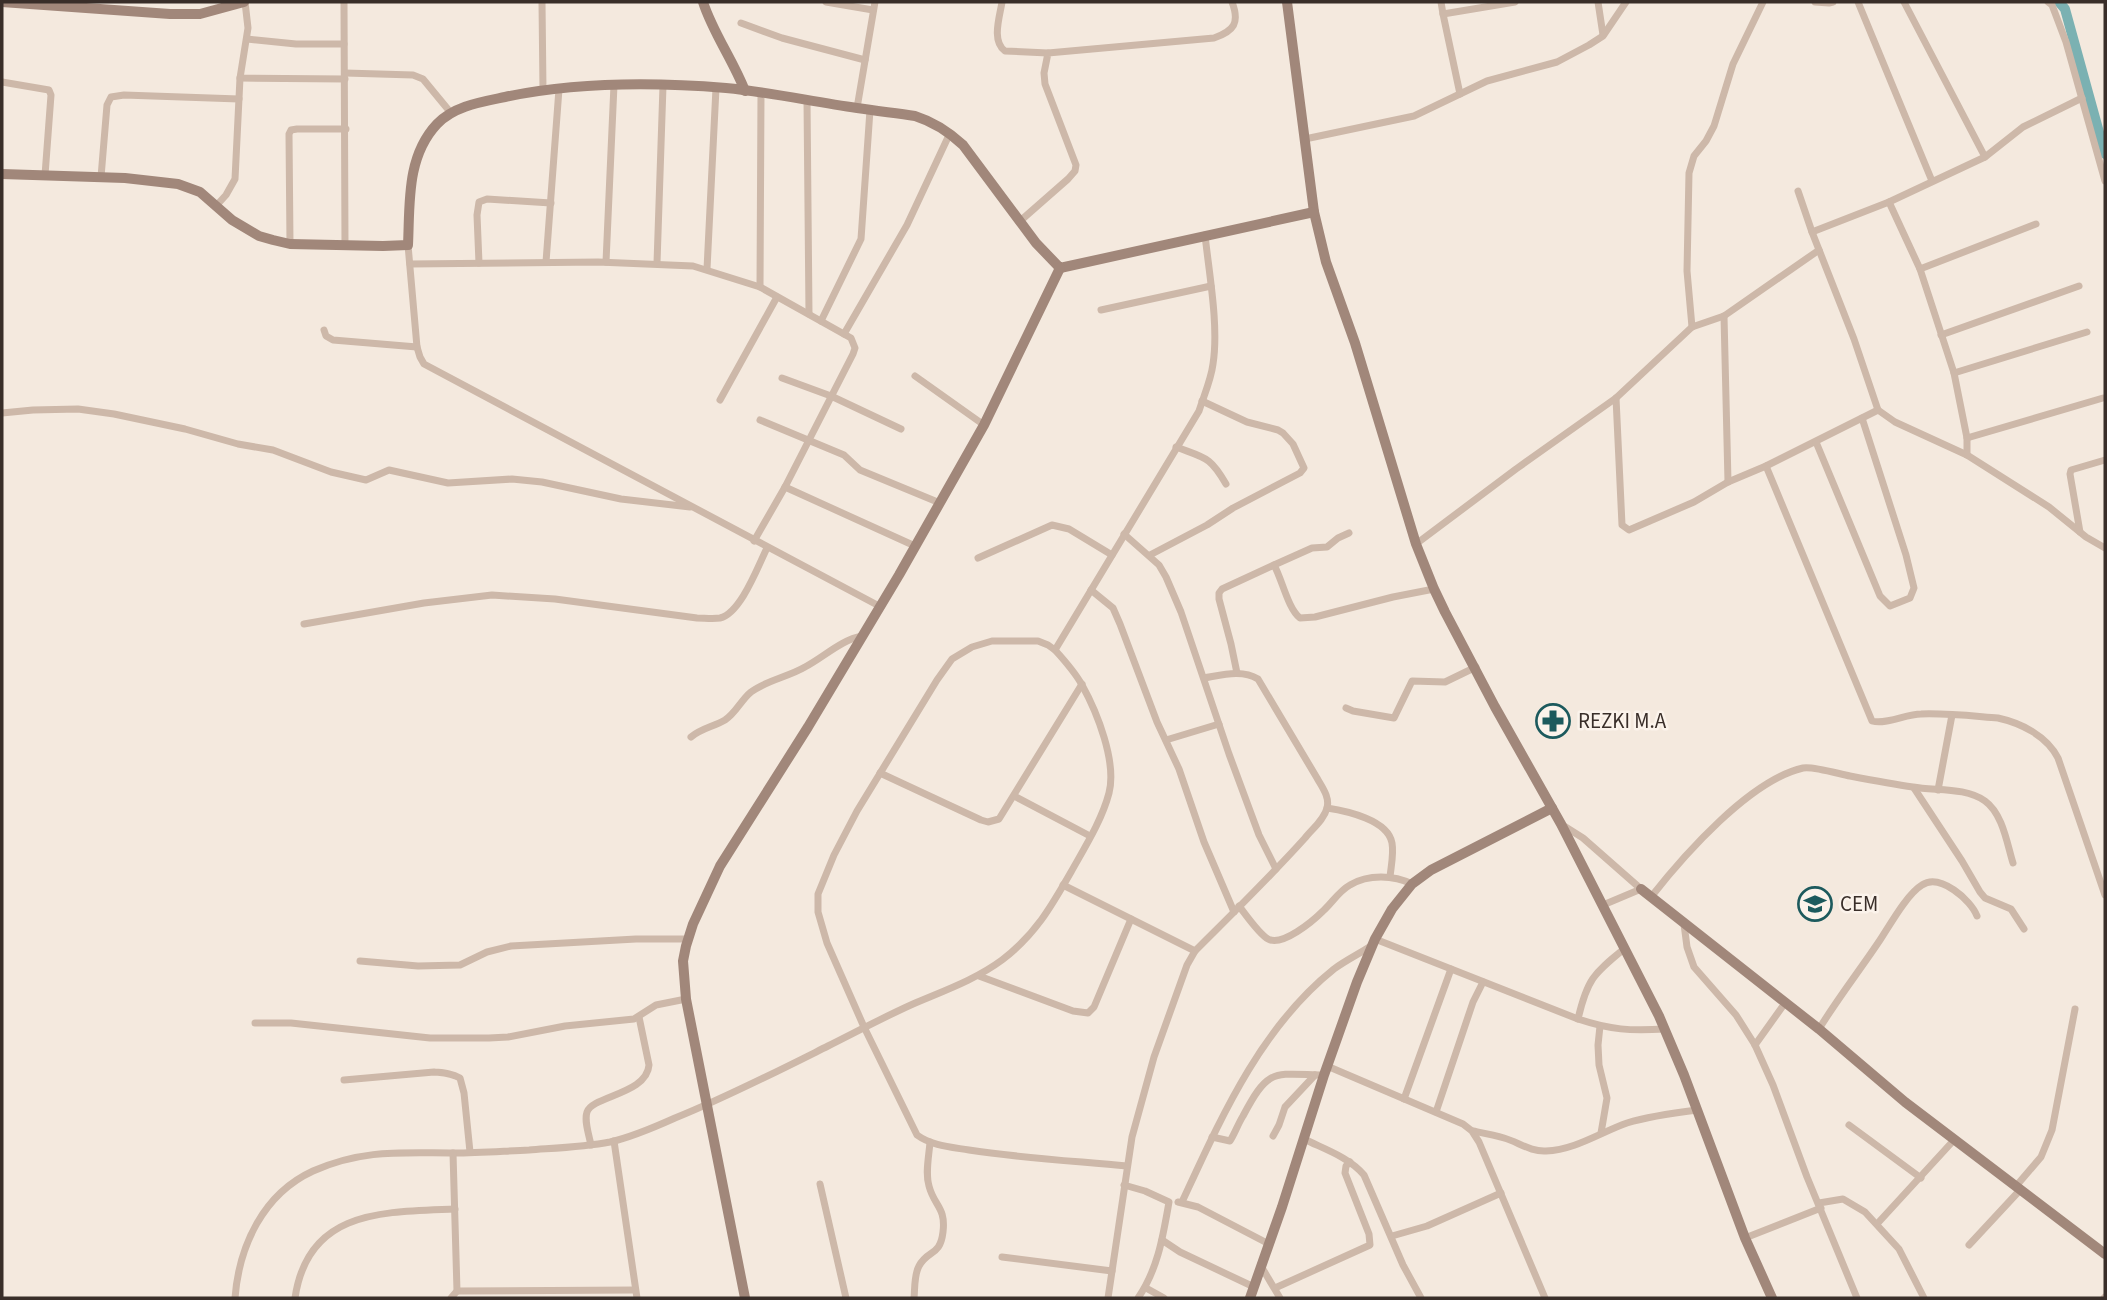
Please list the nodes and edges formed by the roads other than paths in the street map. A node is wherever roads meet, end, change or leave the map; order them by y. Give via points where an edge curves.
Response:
1 (2, 2) edge
2 (245, 2) edge
3 (344, 2) edge
4 (542, 2) edge
5 (703, 2) edge
6 (826, 2) edge
7 (1002, 2) edge
8 (1232, 2) edge
9 (1287, 2) edge
10 (1441, 2) edge
11 (1515, 2) edge
12 (1598, 2) edge
13 (1626, 2) edge
14 (1763, 2) edge
15 (1815, 2) edge
16 (1833, 2) edge
17 (1858, 2) edge
18 (1903, 2) edge
19 (2048, 2) edge
20 (874, 6) edge
21 (1443, 14) junction
22 (741, 23) dead end
23 (1603, 36) junction
24 (247, 39) junction
25 (344, 44) junction
26 (1048, 53) junction
27 (865, 60) junction
28 (345, 76) junction
29 (240, 78) junction
30 (2, 82) edge
31 (614, 85) junction
32 (663, 86) junction
33 (716, 88) junction
34 (559, 89) junction
35 (543, 90) junction
36 (746, 91) junction
37 (761, 93) junction
38 (1460, 94) junction
39 (2082, 98) junction
40 (239, 99) junction
41 (807, 100) junction
42 (857, 108) junction
43 (870, 110) junction
44 (451, 113) junction
45 (346, 129) junction
46 (950, 133) junction
47 (1305, 139) junction
48 (1985, 157) junction
49 (2, 174) edge
50 (45, 175) junction
51 (101, 177) junction
52 (1932, 181) junction
53 (2105, 181) edge
54 (1798, 191) dead end
55 (1889, 202) junction
56 (551, 203) junction
57 (216, 206) junction
58 (1314, 212) junction
59 (1018, 222) junction
60 (2036, 224) dead end
61 (1812, 232) junction
62 (1205, 235) junction
63 (290, 244) junction
64 (408, 245) junction
65 (345, 246) junction
66 (1819, 250) junction
67 (546, 262) junction
68 (606, 262) junction
69 (479, 263) junction
70 (657, 263) junction
71 (410, 264) junction
72 (1060, 268) junction
73 (706, 269) junction
74 (1920, 269) junction
75 (1211, 286) junction
76 (2079, 286) dead end
77 (760, 287) junction
78 (777, 296) junction
79 (1101, 310) dead end
80 (809, 314) junction
81 (1724, 316) junction
82 (821, 321) junction
83 (1692, 327) junction
84 (324, 330) dead end
85 (2087, 332) dead end
86 (844, 334) junction
87 (1941, 335) junction
88 (417, 347) junction
89 (1954, 373) junction
90 (915, 376) dead end
91 (782, 378) dead end
92 (831, 396) junction
93 (1616, 398) junction
94 (2103, 398) dead end
95 (720, 400) dead end
96 (1202, 401) junction
97 (1878, 410) junction
98 (2, 413) edge
99 (1862, 418) junction
100 (760, 420) dead end
101 (984, 425) junction
102 (901, 429) dead end
103 (1967, 438) junction
104 (808, 440) junction
105 (1816, 442) junction
106 (1176, 447) junction
107 (1967, 455) junction
108 (2105, 460) edge
109 (1766, 467) junction
110 (1728, 482) junction
111 (1226, 484) dead end
112 (785, 486) junction
113 (940, 503) junction
114 (690, 507) junction
115 (1349, 533) dead end
116 (2080, 533) junction
117 (1124, 534) junction
118 (754, 541) junction
119 (1416, 544) junction
120 (915, 546) junction
121 (767, 548) junction
122 (2105, 548) edge
123 (1112, 555) junction
124 (1150, 555) junction
125 (978, 558) dead end
126 (1274, 565) junction
127 (1434, 589) junction
128 (1091, 590) junction
129 (881, 607) junction
130 (304, 624) dead end
131 (863, 636) junction
132 (1055, 650) junction
133 (1476, 667) junction
134 (1237, 673) junction
135 (1204, 678) junction
136 (1082, 684) junction
137 (1346, 708) dead end
138 (1952, 715) junction
139 (1219, 724) junction
140 (691, 737) dead end
141 (1166, 740) junction
142 (880, 773) junction
143 (1914, 788) junction
144 (1938, 790) junction
145 (1014, 796) junction
146 (1327, 808) junction
147 (1552, 808) junction
148 (1561, 824) junction
149 (1090, 836) junction
150 (2013, 863) dead end
151 (1276, 869) junction
152 (1390, 877) junction
153 (1412, 884) junction
154 (1063, 885) junction
155 (1641, 889) junction
156 (2105, 895) edge
157 (1651, 897) junction
158 (1603, 905) junction
159 (1236, 909) junction
160 (1977, 916) dead end
161 (1131, 919) junction
162 (1684, 924) junction
163 (2024, 929) dead end
164 (688, 939) junction
165 (1373, 943) junction
166 (1624, 949) junction
167 (1195, 951) junction
168 (360, 961) dead end
169 (1451, 969) junction
170 (979, 976) junction
171 (1483, 982) junction
172 (686, 999) junction
173 (1785, 1003) junction
174 (2075, 1009) dead end
175 (639, 1017) junction
176 (1578, 1019) junction
177 (255, 1023) dead end
178 (1600, 1026) junction
179 (864, 1027) junction
180 (1665, 1029) junction
181 (1819, 1029) junction
182 (1755, 1045) junction
183 (1322, 1072) junction
184 (344, 1080) dead end
185 (1404, 1099) junction
186 (707, 1105) junction
187 (1697, 1110) junction
188 (1436, 1112) junction
189 (1849, 1125) dead end
190 (1472, 1131) junction
191 (1601, 1133) junction
192 (1273, 1136) dead end
193 (1212, 1137) junction
194 (1304, 1139) junction
195 (1954, 1140) junction
196 (614, 1141) junction
197 (930, 1142) junction
198 (591, 1145) junction
199 (470, 1152) junction
200 (453, 1153) junction
201 (1350, 1162) junction
202 (1127, 1166) junction
203 (1921, 1178) junction
204 (820, 1184) dead end
205 (1124, 1185) junction
206 (2019, 1187) junction
207 (1501, 1194) junction
208 (1169, 1202) junction
209 (1182, 1202) junction
210 (1820, 1205) junction
211 (455, 1209) junction
212 (1877, 1224) junction
213 (1392, 1236) junction
214 (1745, 1238) junction
215 (1162, 1240) junction
216 (1269, 1244) junction
217 (1969, 1245) dead end
218 (2105, 1254) edge
219 (1002, 1257) dead end
220 (1261, 1266) junction
221 (1112, 1271) junction
222 (1146, 1287) junction
223 (1275, 1288) junction
224 (457, 1291) junction
225 (1252, 1293) edge
226 (636, 1294) edge
227 (235, 1298) edge
228 (295, 1298) edge
229 (452, 1298) edge
230 (745, 1298) edge
231 (846, 1298) edge
232 (914, 1298) edge
233 (1108, 1298) edge
234 (1138, 1298) edge
235 (1164, 1298) edge
236 (1280, 1298) edge
237 (1421, 1298) edge
238 (1545, 1298) edge
239 (1772, 1298) edge
240 (1857, 1298) edge
241 (1924, 1298) edge

1 - 2 main road via 170,14 200,14
2 - 24 street
3 - 25 street
4 - 35 street
5 - 36 main road
6 - 20 street
7 - 26 street via 997,41 1001,48
8 - 26 street via 1235,23 1214,38
9 - 47 main road
10 - 21 street
11 - 21 street
12 - 23 street
13 - 23 street
14 - 83 street via 1733,64 1714,126 1694,156 1689,173 1687,271
15 - 16 street
17 - 52 street
18 - 48 street
19 - 39 street via 2063,32
20 - 27 street
21 - 38 street
22 - 27 street
23 - 38 street via 1557,62 1487,80
24 - 25 street
24 - 29 street
25 - 28 street
26 - 59 street via 1045,84 1076,165 1068,179
27 - 42 street
28 - 29 street
28 - 44 street via 418,76
28 - 45 street
29 - 40 street
30 - 50 street via 49,90
31 - 32 main road
31 - 34 main road
31 - 68 street
32 - 33 main road
32 - 70 street
33 - 36 main road
33 - 73 street
34 - 35 main road
34 - 56 street
35 - 44 main road via 472,104
36 - 37 main road
37 - 41 main road
37 - 77 street
38 - 47 street via 1414,116
39 - 48 street via 2023,127
39 - 53 street
40 - 51 street via 111,97
40 - 57 street via 235,179
41 - 42 main road
41 - 80 street
42 - 43 main road
43 - 46 main road via 915,116
43 - 82 street via 861,239
44 - 64 main road via 423,144 415,168
45 - 63 street via 290,130
45 - 65 street
46 - 59 main road
46 - 86 street via 907,225
47 - 58 main road
48 - 52 street
49 - 50 main road
50 - 51 main road
51 - 57 main road via 178,184 200,192
52 - 55 street
54 - 61 street
55 - 61 street
55 - 74 street
56 - 67 street
56 - 69 street via 479,202
57 - 63 main road via 259,236
58 - 62 main road
58 - 119 main road
59 - 72 main road
60 - 74 street
61 - 66 street
62 - 72 main road
62 - 75 street
63 - 65 main road
64 - 65 main road
64 - 71 street
66 - 81 street
66 - 97 street
67 - 68 street
67 - 69 street
68 - 70 street
69 - 71 street
70 - 73 street
71 - 88 street
72 - 101 main road
73 - 77 street
74 - 87 street
75 - 79 street
75 - 96 street via 1214,363
76 - 87 street
77 - 78 street
78 - 80 street
78 - 95 street
80 - 82 street
81 - 83 street
81 - 110 street
82 - 86 street
83 - 93 street
84 - 88 street via 333,340
85 - 89 street
86 - 92 street via 855,348
87 - 89 street
88 - 114 street via 424,365
89 - 103 street
90 - 101 street
91 - 92 street
92 - 102 street
92 - 104 street
93 - 110 street via 1625,529 1670,513
93 - 119 street
94 - 103 street
96 - 106 street
96 - 124 street via 1283,433 1304,468
97 - 99 street
97 - 107 street
98 - 114 street via 78,409 114,414 273,450 366,480 389,470 448,483 542,481 621,499
99 - 105 street
99 - 105 street via 1906,555 1913,588 1910,598 1890,606 1880,596
100 - 104 street
101 - 113 main road
103 - 107 street
104 - 112 street
104 - 113 street via 844,455 860,470
105 - 109 street
106 - 111 street via 1210,460
106 - 117 street
107 - 116 street via 2049,507
108 - 116 street via 2074,468 2070,474
109 - 110 street
109 - 138 street via 1872,721 1914,714
112 - 118 street
112 - 120 street
113 - 120 main road
114 - 118 street
115 - 126 street via 1327,547 1312,548
116 - 122 street
117 - 123 street
117 - 124 street
118 - 121 street
119 - 127 main road
120 - 129 main road
121 - 129 street
121 - 130 street via 738,604 721,618 492,595
123 - 125 street via 1069,528 1052,525
123 - 128 street
124 - 135 street via 1166,577
126 - 127 street via 1300,618
126 - 134 street via 1220,590
127 - 133 main road
128 - 132 street
128 - 141 street via 1113,608
129 - 131 main road
131 - 140 street via 749,693 725,720
131 - 164 main road via 720,866
132 - 136 street
132 - 142 street via 1038,641 992,641 971,646 952,659
133 - 137 street via 1445,682 1412,681 1394,718
133 - 147 main road
134 - 135 street
134 - 146 street via 1249,674 1261,683 1325,794
135 - 139 street
136 - 145 street
136 - 149 street via 1110,768 1109,791
138 - 144 street
138 - 156 street via 2009,720 2053,749
139 - 141 street
139 - 151 street
141 - 159 street via 1204,842
142 - 145 street via 988,822 999,819
142 - 179 street via 834,855 818,894 827,943
143 - 144 street
143 - 157 street via 1805,767 1749,796 1709,832
143 - 163 street via 1980,892 2011,909
144 - 150 street via 1971,794 1989,803
145 - 149 street
146 - 151 street
146 - 152 street via 1387,831 1393,846
147 - 148 main road
147 - 153 main road via 1439,865
148 - 155 street
148 - 158 main road
149 - 154 street
151 - 159 street
152 - 153 street
152 - 159 street via 1352,883 1312,921 1276,940 1267,939
153 - 165 main road
154 - 161 street
154 - 170 street via 1034,932
155 - 157 main road
155 - 158 street
157 - 162 main road
158 - 166 main road
159 - 167 street
160 - 181 street via 1967,900 1947,886 1922,885 1901,908
161 - 167 street
161 - 170 street via 1088,1013
162 - 173 main road
162 - 182 street via 1694,967 1736,1015
164 - 168 street via 511,946 460,965
164 - 172 main road via 683,961
165 - 169 street
165 - 183 main road
165 - 193 street via 1327,976 1282,1021
166 - 176 street via 1595,973
166 - 180 main road
167 - 202 street via 1154,1057
169 - 171 street
169 - 185 street
170 - 179 street
171 - 176 street
171 - 188 street
172 - 175 street via 656,1005
172 - 186 main road
173 - 181 main road
173 - 182 street
174 - 206 street via 2052,1130 2041,1157
175 - 177 street via 489,1038 430,1038
175 - 198 street via 648,1072 638,1083 590,1107 586,1116
176 - 178 street
178 - 180 street via 1631,1031
178 - 191 street via 1598,1057 1607,1098
179 - 186 street
179 - 197 street via 912,1128
180 - 187 main road
181 - 195 main road
182 - 210 street
183 - 185 street
183 - 192 street via 1285,1107
183 - 193 street via 1268,1079 1230,1141
183 - 194 main road
184 - 199 street via 433,1072 455,1075 464,1093
185 - 188 street
186 - 196 street
186 - 230 main road
187 - 191 street via 1629,1122
187 - 214 main road
188 - 190 street
189 - 203 street
190 - 191 street via 1548,1151
190 - 207 street
193 - 209 street
194 - 201 street
194 - 216 main road
195 - 203 street
195 - 206 main road
196 - 198 street
196 - 226 street
197 - 202 street via 1000,1155
197 - 232 street via 927,1182 944,1221 940,1245 920,1263
198 - 199 street
199 - 200 street
200 - 211 street
200 - 227 street via 363,1154 296,1180 276,1196 249,1236
201 - 213 street via 1368,1180
201 - 223 street via 1345,1173 1370,1245
202 - 205 street
203 - 212 street
204 - 231 street
205 - 208 street
205 - 221 street
206 - 217 street
206 - 218 main road
207 - 213 street via 1427,1227
207 - 238 street
208 - 209 street
208 - 215 street
209 - 216 street via 1215,1214
210 - 212 street via 1843,1199
210 - 214 street
210 - 240 street
211 - 224 street
211 - 228 street via 381,1214 335,1229 317,1245 303,1269
212 - 241 street via 1899,1249
213 - 237 street
214 - 239 main road
215 - 222 street
215 - 225 street
216 - 220 main road
219 - 221 street
220 - 223 street
220 - 225 main road
221 - 233 street
222 - 234 street
222 - 235 street
223 - 236 street
224 - 226 street
224 - 229 street

